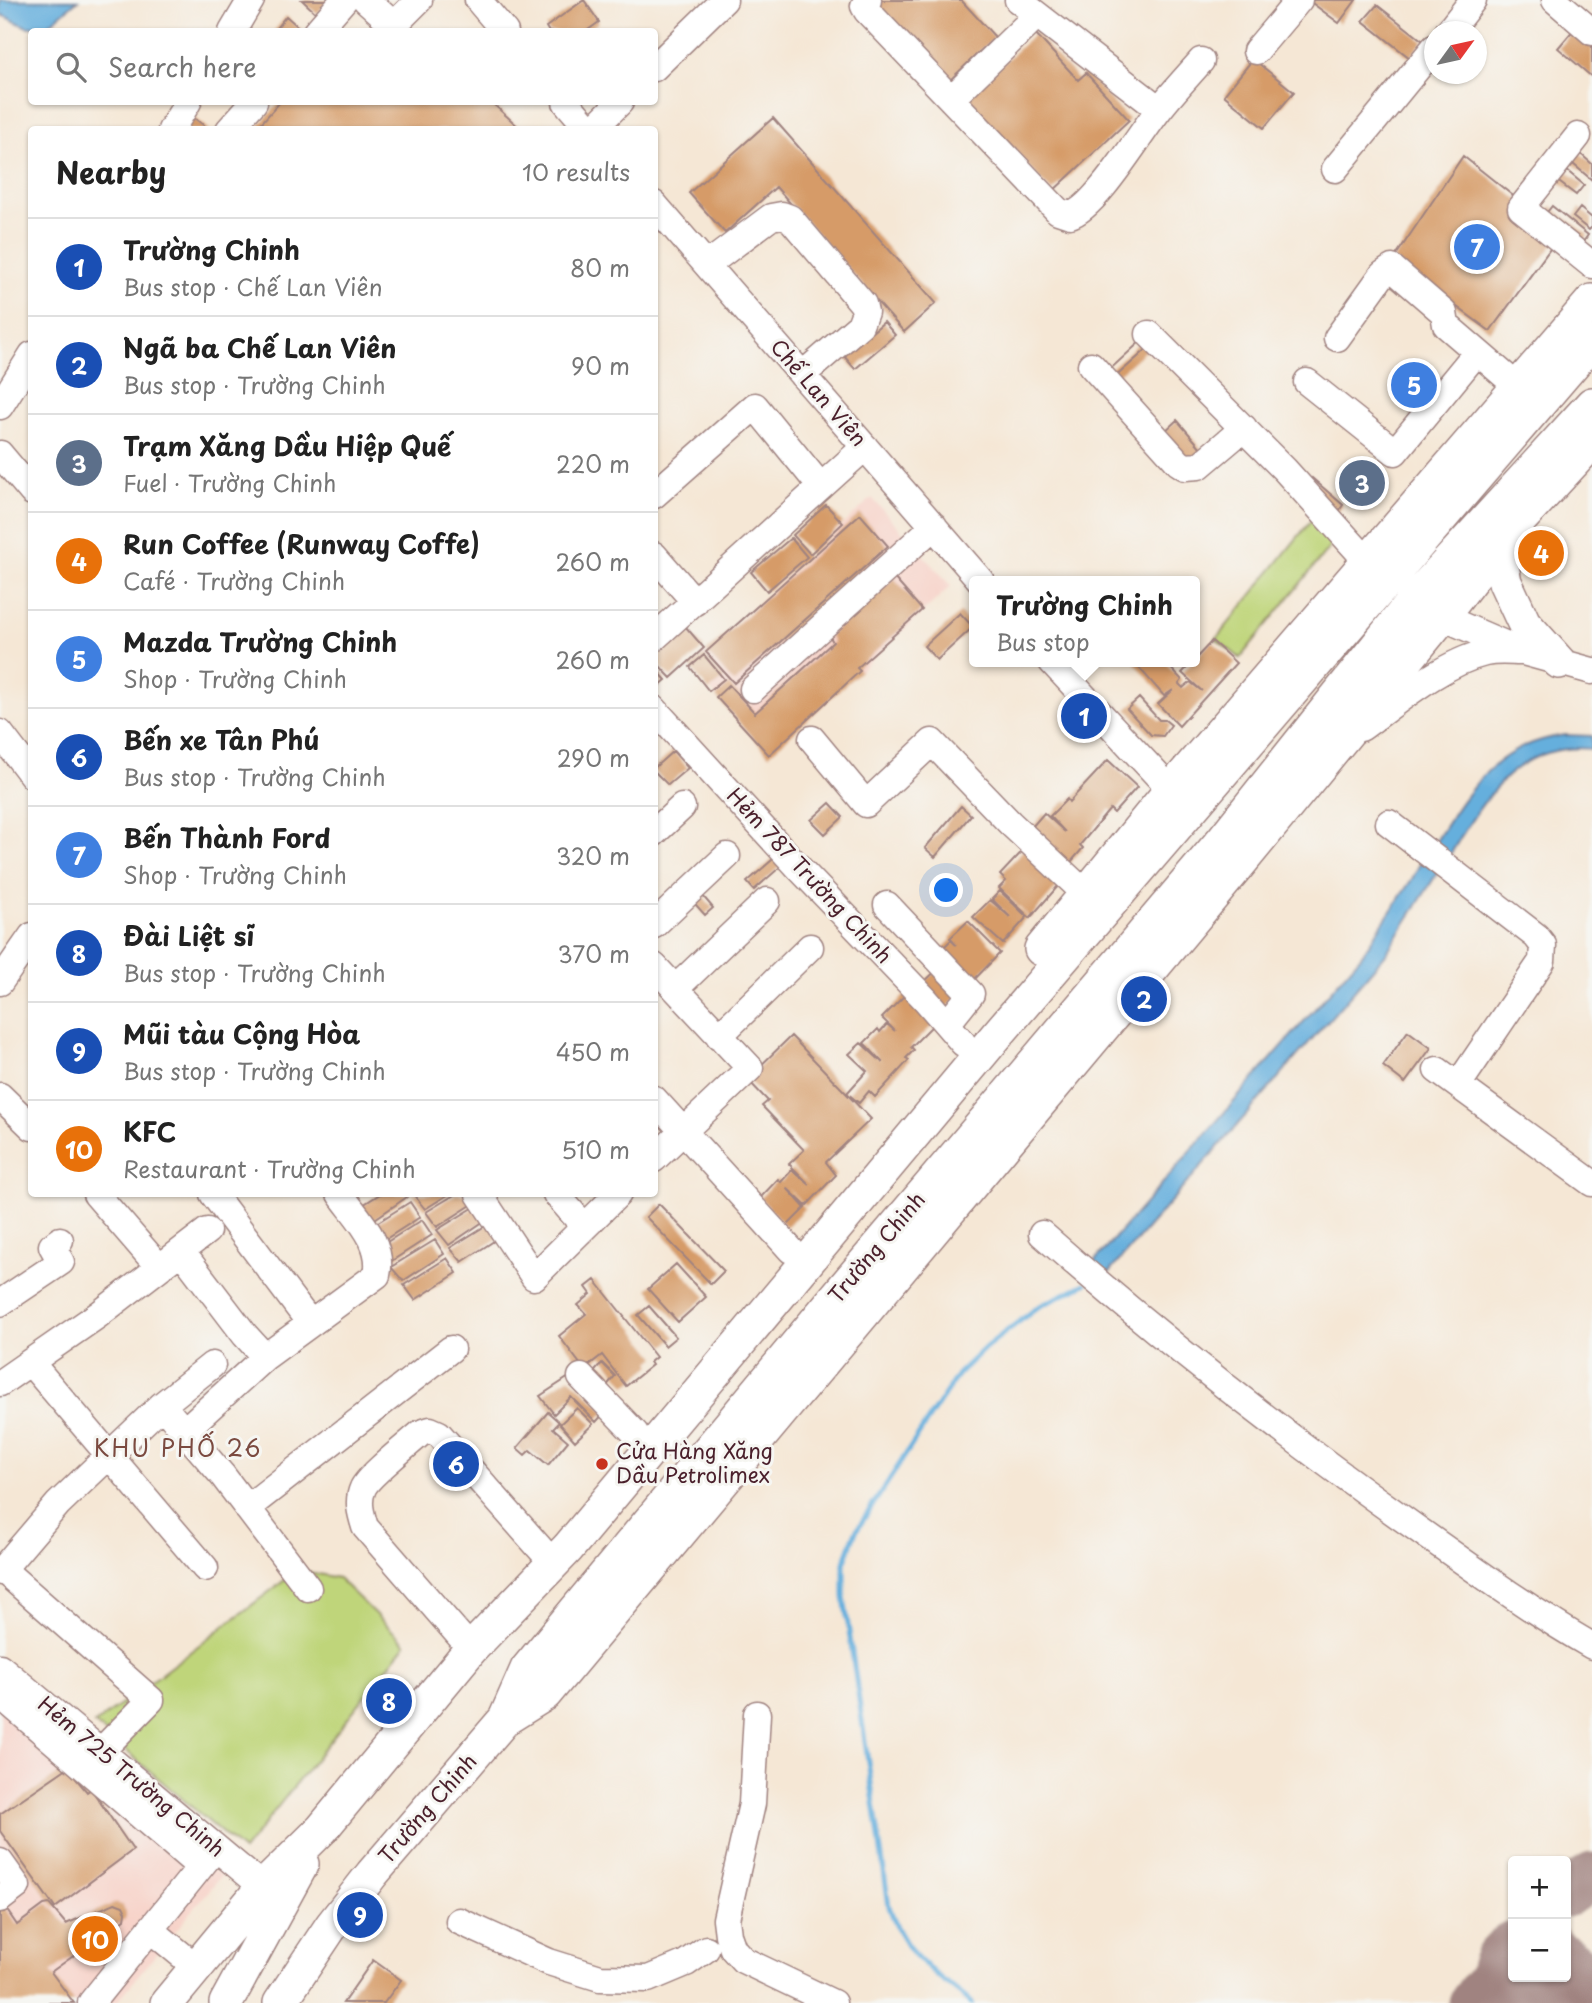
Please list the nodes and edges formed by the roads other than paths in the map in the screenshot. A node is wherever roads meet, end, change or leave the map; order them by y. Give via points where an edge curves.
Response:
1 (251, 0) edge
2 (344, 0) edge
3 (366, 0) edge
4 (419, 0) edge
5 (478, 0) edge
6 (724, 0) edge
7 (868, 0) edge
8 (1300, 0) edge
9 (1473, 0) edge
10 (1555, 0) edge
11 (1028, 7) edge
12 (1457, 21) edge
13 (234, 28) edge
14 (320, 28) edge
15 (502, 28) edge
16 (1592, 32) edge
17 (1256, 51) dead end
18 (1424, 60) edge
19 (1201, 61) dead end
20 (658, 64) edge
21 (951, 99) junction
22 (186, 105) edge
23 (251, 105) edge
24 (569, 105) edge
25 (618, 105) edge
26 (1159, 109) junction
27 (173, 126) edge
28 (233, 126) edge
29 (587, 126) edge
30 (595, 126) edge
31 (1578, 136) dead end
32 (1335, 169) dead end
33 (658, 209) edge
34 (707, 265) junction
35 (1592, 265) edge
36 (1592, 301) edge
37 (1149, 334) dead end
38 (1337, 338) dead end
39 (1592, 342) edge
40 (1477, 352) junction
41 (28, 361) edge
42 (1091, 365) dead end
43 (802, 375) junction
44 (1307, 382) dead end
45 (1518, 387) junction
46 (1592, 404) edge
47 (0, 406) edge
48 (1244, 428) junction
49 (1592, 442) edge
50 (865, 447) junction
51 (0, 454) edge
52 (28, 487) edge
53 (821, 487) junction
54 (658, 491) edge
55 (933, 526) junction
56 (1495, 530) junction
57 (658, 560) edge
58 (1379, 570) junction
59 (977, 576) edge
60 (695, 602) junction
61 (1429, 607) junction
62 (658, 634) edge
63 (1523, 652) junction
64 (1559, 662) junction
65 (1057, 667) edge
66 (1592, 671) edge
67 (753, 689) dead end
68 (658, 713) edge
69 (0, 733) edge
70 (812, 739) dead end
71 (1335, 748) junction
72 (28, 770) edge
73 (1171, 790) junction
74 (682, 807) dead end
75 (1389, 822) dead end
76 (658, 829) edge
77 (727, 856) dead end
78 (1086, 894) junction
79 (767, 901) dead end
80 (887, 905) dead end
81 (658, 921) edge
82 (28, 940) edge
83 (810, 947) dead end
84 (4, 965) edge
85 (658, 970) edge
86 (676, 989) junction
87 (955, 1033) junction
88 (719, 1036) junction
89 (1437, 1070) dead end
90 (1458, 1085) junction
91 (0, 1096) edge
92 (658, 1104) edge
93 (28, 1123) edge
94 (683, 1133) junction
95 (658, 1156) edge
96 (1592, 1183) edge
97 (99, 1197) edge
98 (215, 1197) edge
99 (481, 1197) edge
100 (559, 1197) edge
101 (615, 1197) edge
102 (352, 1198) edge
103 (584, 1226) junction
104 (206, 1231) dead end
105 (1042, 1234) dead end
106 (60, 1240) dead end
107 (792, 1250) junction
108 (181, 1251) junction
109 (159, 1268) junction
110 (0, 1303) edge
111 (310, 1323) junction
112 (451, 1349) dead end
113 (265, 1357) junction
114 (30, 1362) junction
115 (212, 1365) dead end
116 (581, 1377) dead end
117 (807, 1380) junction
118 (0, 1383) edge
119 (757, 1393) junction
120 (162, 1405) junction
121 (184, 1431) junction
122 (635, 1433) junction
123 (108, 1455) junction
124 (247, 1508) junction
125 (547, 1557) junction
126 (205, 1568) dead end
127 (1, 1570) edge
128 (308, 1588) dead end
129 (1592, 1646) edge
130 (471, 1649) junction
131 (0, 1667) edge
132 (0, 1695) edge
133 (757, 1714) dead end
134 (505, 1719) junction
135 (100, 1752) junction
136 (322, 1829) junction
137 (208, 1857) junction
138 (0, 1862) edge
139 (263, 1887) junction
140 (0, 1899) edge
141 (459, 1921) dead end
142 (150, 1929) junction
143 (706, 1949) dead end
144 (196, 1967) junction
145 (91, 2003) edge
146 (167, 2003) edge
147 (226, 2003) edge
148 (280, 2003) edge
149 (833, 2003) edge

1 - 13 street
2 - 14 street
3 - 4 street via 394,25
5 - 15 street
6 - 20 street
7 - 21 street via 867,10
8 - 17 street
9 - 12 street
10 - 16 street
11 - 21 street
11 - 26 street
18 - 32 street
19 - 26 street
21 - 26 street via 1058,211 1070,215 1097,194
22 - 27 street
23 - 28 street
24 - 29 street
25 - 30 street
31 - 35 street via 1521,208
33 - 34 street, Chế Lan Viên
34 - 43 street, Chế Lan Viên
34 - 43 street via 771,217 790,218 865,312 860,325
36 - 45 main road
37 - 48 street
38 - 40 street via 1392,268 1444,313 1446,325
39 - 58 main road via 1415,549
40 - 44 street via 1395,452
40 - 45 street
41 - 47 street
42 - 48 street via 1185,467 1199,466
43 - 50 street, Chế Lan Viên
45 - 58 main road
46 - 56 main road, Trường Chinh
48 - 58 street
49 - 56 main road, Trường Chinh
50 - 53 street
50 - 55 street, Chế Lan Viên
51 - 52 street
53 - 54 street via 755,406
53 - 60 street
55 - 59 street, Chế Lan Viên
55 - 67 street
56 - 61 main road, Trường Chinh
56 - 64 main road via 1505,582 1524,623
57 - 60 street
58 - 61 main road
58 - 73 main road
58 - 125 main road via 988,1046
60 - 62 street
61 - 63 street
61 - 71 main road, Trường Chinh
61 - 119 main road, Trường Chinh via 1221,842
63 - 64 street
63 - 71 street via 1487,652 1461,662 1424,683
64 - 66 street
65 - 73 street
68 - 87 street, Hẻm 787 Trường Chinh
69 - 72 street
70 - 78 street via 866,804 932,742
71 - 117 main road, Trường Chinh
73 - 78 main road
74 - 76 street
75 - 90 street via 1543,945 1542,961
77 - 81 street
78 - 87 main road
79 - 86 street
80 - 87 street via 971,995
82 - 84 street
83 - 88 street
85 - 86 street
86 - 88 street
87 - 107 main road
88 - 94 street via 750,1068
89 - 90 street
90 - 96 street
91 - 93 street
92 - 94 street
94 - 95 street
94 - 107 street
97 - 109 street
98 - 111 street
99 - 103 street via 534,1277
100 - 103 street
101 - 103 street
102 - 111 street via 375,1243 380,1260 377,1275
104 - 108 street
105 - 129 street via 1348,1480
106 - 110 street via 52,1246 61,1262
107 - 122 main road
108 - 109 street
108 - 113 street
109 - 114 street
111 - 113 street
112 - 124 street
113 - 121 street
114 - 118 street
114 - 123 street
115 - 120 street
116 - 122 street
117 - 119 main road
117 - 134 main road, Trường Chinh via 545,1694
119 - 134 main road, Trường Chinh via 527,1669
120 - 121 street
120 - 123 street
121 - 124 street
122 - 125 main road via 567,1512
123 - 126 street
123 - 127 street
124 - 128 street
125 - 130 main road via 524,1595
125 - 130 street via 439,1434 430,1430 363,1485 360,1500 365,1527
127 - 135 street via 151,1700
130 - 136 main road
131 - 135 street, Hẻm 725 Trường Chinh
132 - 137 street
133 - 149 street via 752,1804 728,1903 728,1935 743,1960
134 - 148 main road, Trường Chinh via 364,1884
135 - 137 street, Hẻm 725 Trường Chinh
136 - 139 main road
136 - 147 main road
137 - 139 street, Hẻm 725 Trường Chinh
137 - 142 street
138 - 140 street via 17,1886
139 - 144 main road
141 - 143 street via 549,1962 600,1979 648,1979
142 - 144 street
142 - 145 street
144 - 146 main road

